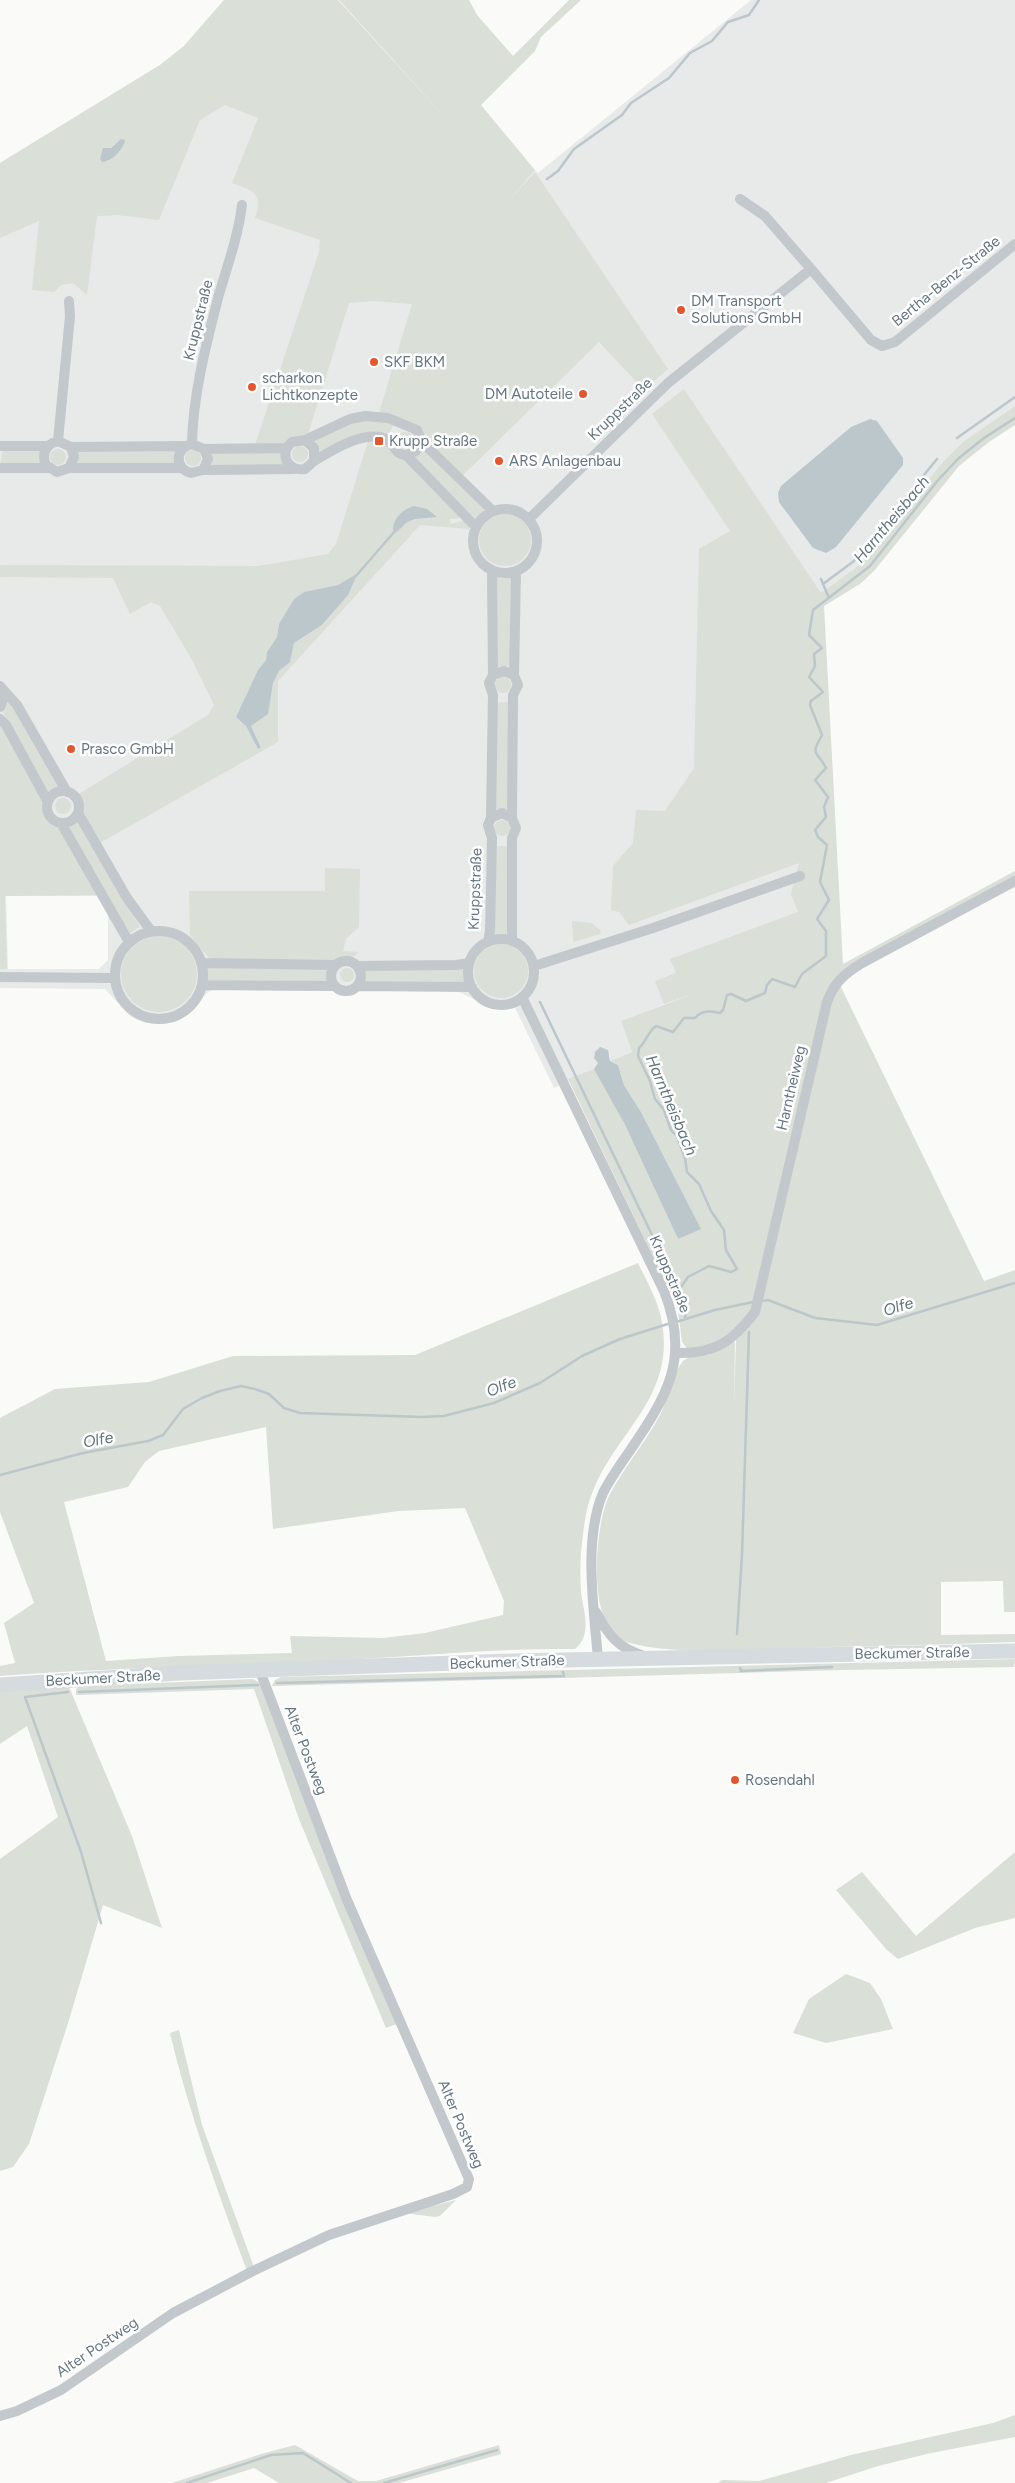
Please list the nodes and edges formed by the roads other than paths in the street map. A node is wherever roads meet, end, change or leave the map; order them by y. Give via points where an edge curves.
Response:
1 (740, 199) dead end
2 (242, 205) dead end
3 (1015, 244) edge
4 (811, 269) junction
5 (69, 301) dead end
6 (402, 426) junction
7 (305, 440) junction
8 (420, 440) junction
9 (58, 441) junction
10 (390, 443) junction
11 (188, 445) junction
12 (0, 446) edge
13 (48, 446) junction
14 (71, 447) junction
15 (204, 448) junction
16 (286, 448) junction
17 (406, 455) junction
18 (314, 461) junction
19 (0, 468) edge
20 (49, 468) junction
21 (69, 468) junction
22 (182, 468) junction
23 (294, 468) junction
24 (203, 470) junction
25 (493, 511) junction
26 (529, 519) junction
27 (476, 527) junction
28 (492, 570) junction
29 (516, 571) junction
30 (493, 675) junction
31 (514, 675) junction
32 (1, 687) edge
33 (493, 695) junction
34 (514, 695) junction
35 (0, 707) edge
36 (0, 719) edge
37 (67, 792) junction
38 (48, 802) junction
39 (78, 813) junction
40 (491, 818) junction
41 (512, 818) junction
42 (61, 823) junction
43 (492, 838) junction
44 (512, 838) junction
45 (800, 876) dead end
46 (1015, 881) edge
47 (151, 931) junction
48 (512, 940) junction
49 (130, 942) junction
50 (488, 942) junction
51 (202, 963) junction
52 (469, 963) junction
53 (335, 965) junction
54 (358, 966) junction
55 (534, 966) junction
56 (0, 977) edge
57 (114, 978) junction
58 (202, 985) junction
59 (334, 986) junction
60 (358, 986) junction
61 (472, 987) junction
62 (519, 999) junction
63 (676, 1353) junction
64 (594, 1609) junction
65 (1015, 1651) edge
66 (598, 1659) junction
67 (655, 1659) junction
68 (260, 1671) junction
69 (0, 1685) edge
70 (0, 2416) edge

1 - 4 street, Bertha-Benz-Straße via 766,216
2 - 11 street, Kruppstraße via 239,228 203,359
3 - 4 street, Bertha-Benz-Straße via 895,342 882,346 871,340
4 - 26 street, Kruppstraße via 668,383
5 - 9 street
6 - 7 street via 388,418 365,416 350,419
6 - 8 street via 417,430
6 - 10 street via 393,431
7 - 16 street via 292,442
7 - 18 street via 314,448
8 - 17 street via 416,451
8 - 25 street
9 - 13 street
9 - 14 street
10 - 17 street via 396,452
10 - 18 street via 379,437 364,438
11 - 14 street
11 - 15 street
11 - 22 street, Kruppstraße via 178,458
12 - 13 street
13 - 20 street via 43,457
14 - 21 street via 74,457
15 - 16 street
15 - 24 street via 208,460
16 - 23 street via 285,458
17 - 27 street
18 - 23 street via 305,469
19 - 20 street
20 - 21 street via 57,472
21 - 22 street
22 - 24 street via 191,474
23 - 24 street
25 - 26 street via 512,509
25 - 27 street
26 - 29 street via 536,530 536,548 527,564
27 - 28 street via 474,547 477,556
28 - 29 street
28 - 30 street, Kruppstraße
29 - 31 street
30 - 31 street via 504,670
30 - 33 street, Kruppstraße via 489,683
31 - 34 street via 518,685
32 - 35 street via 4,697
32 - 37 street via 17,705
33 - 34 street via 503,699
33 - 40 street, Kruppstraße
34 - 41 street
36 - 38 street
37 - 38 street via 56,794
37 - 39 street via 79,803
38 - 42 street via 50,815
39 - 42 street via 72,820
39 - 47 street via 127,898
40 - 41 street via 502,813
40 - 43 street, Kruppstraße via 488,826
41 - 44 street via 516,828
42 - 49 street
43 - 44 street, Kruppstraße via 502,842
43 - 50 street, Kruppstraße
44 - 48 street
45 - 55 street
46 - 63 street, Harntheiweg via 862,963 835,984 827,1002 755,1312 730,1340 710,1351
47 - 49 street
47 - 51 street via 167,931 184,938
48 - 50 street, Kruppstraße via 500,938
48 - 55 street via 526,950
49 - 57 street via 119,954
50 - 52 street, Kruppstraße via 480,947
51 - 53 street
51 - 58 street
52 - 54 street
52 - 61 street
53 - 54 street via 349,961
53 - 59 street via 331,975
54 - 60 street via 362,976
55 - 62 street via 530,988
56 - 57 street
57 - 58 street via 119,994 129,1008 160,1020 176,1016 190,1007
58 - 59 street
59 - 60 street via 343,991 354,990
60 - 61 street
61 - 62 street via 489,1003 500,1005
62 - 63 street, Kruppstraße via 595,1145 672,1312
63 - 64 street, Kruppstraße via 657,1411 603,1494 595,1526
64 - 66 street, Kruppstraße
64 - 67 street via 613,1639 637,1654
65 - 67 main road, Beckumer Straße
66 - 67 main road, Beckumer Straße
66 - 68 main road, Beckumer Straße
68 - 69 main road, Beckumer Straße
68 - 70 street, Alter Postweg via 347,1900 469,2179 467,2187 328,2235 260,2268 173,2313 61,2390

